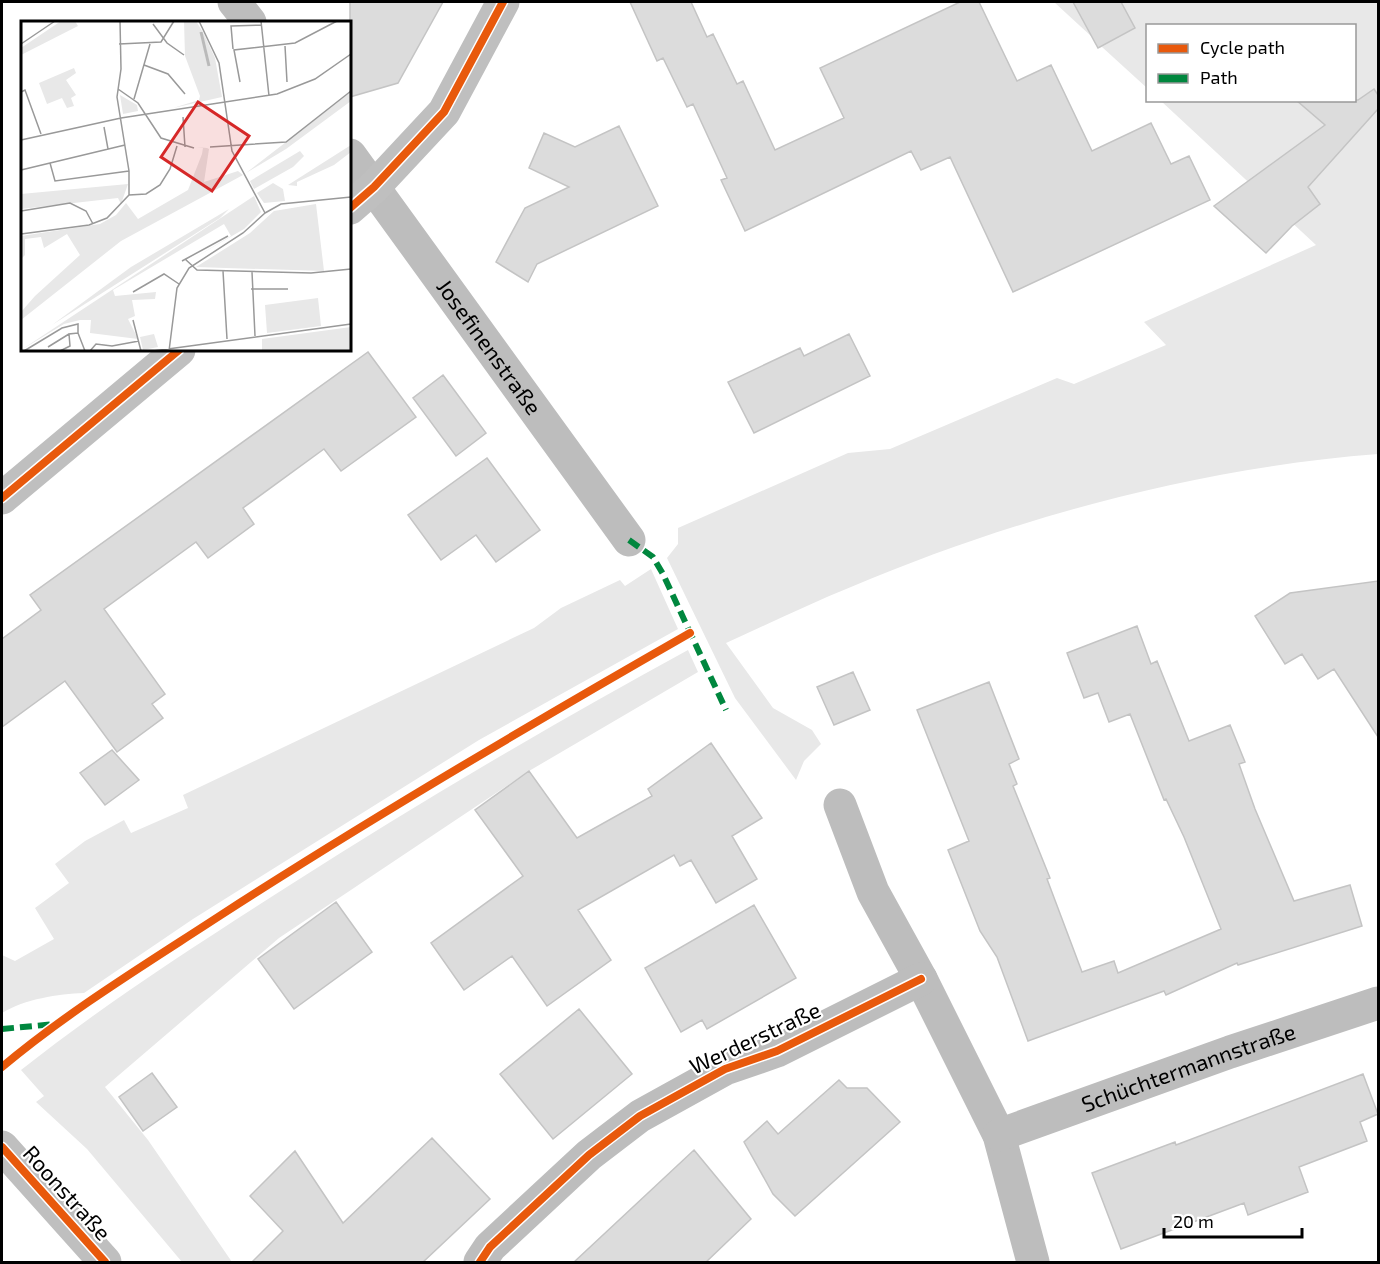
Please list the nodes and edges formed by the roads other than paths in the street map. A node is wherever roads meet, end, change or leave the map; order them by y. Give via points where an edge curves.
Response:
1 (234, 2) edge
2 (503, 2) edge
3 (249, 21) edge
4 (351, 158) edge
5 (362, 197) edge
6 (178, 351) edge
7 (2, 498) edge
8 (628, 540) dead end
9 (840, 805) dead end
10 (921, 979) junction
11 (1378, 1003) edge
12 (999, 1135) junction
13 (2, 1148) edge
14 (105, 1263) edge
15 (480, 1263) edge
16 (1033, 1263) edge

1 - 3 street
2 - 5 main road via 444,112
4 - 5 street, Josefinenstraße
5 - 8 street, Josefinenstraße
6 - 7 main road
9 - 10 street via 873,892
10 - 12 street
10 - 15 street, Werderstraße via 777,1050 725,1069 640,1116 589,1155 490,1246
11 - 12 street, Schüchtermannstraße
12 - 16 street
13 - 14 main road, Roonstraße

